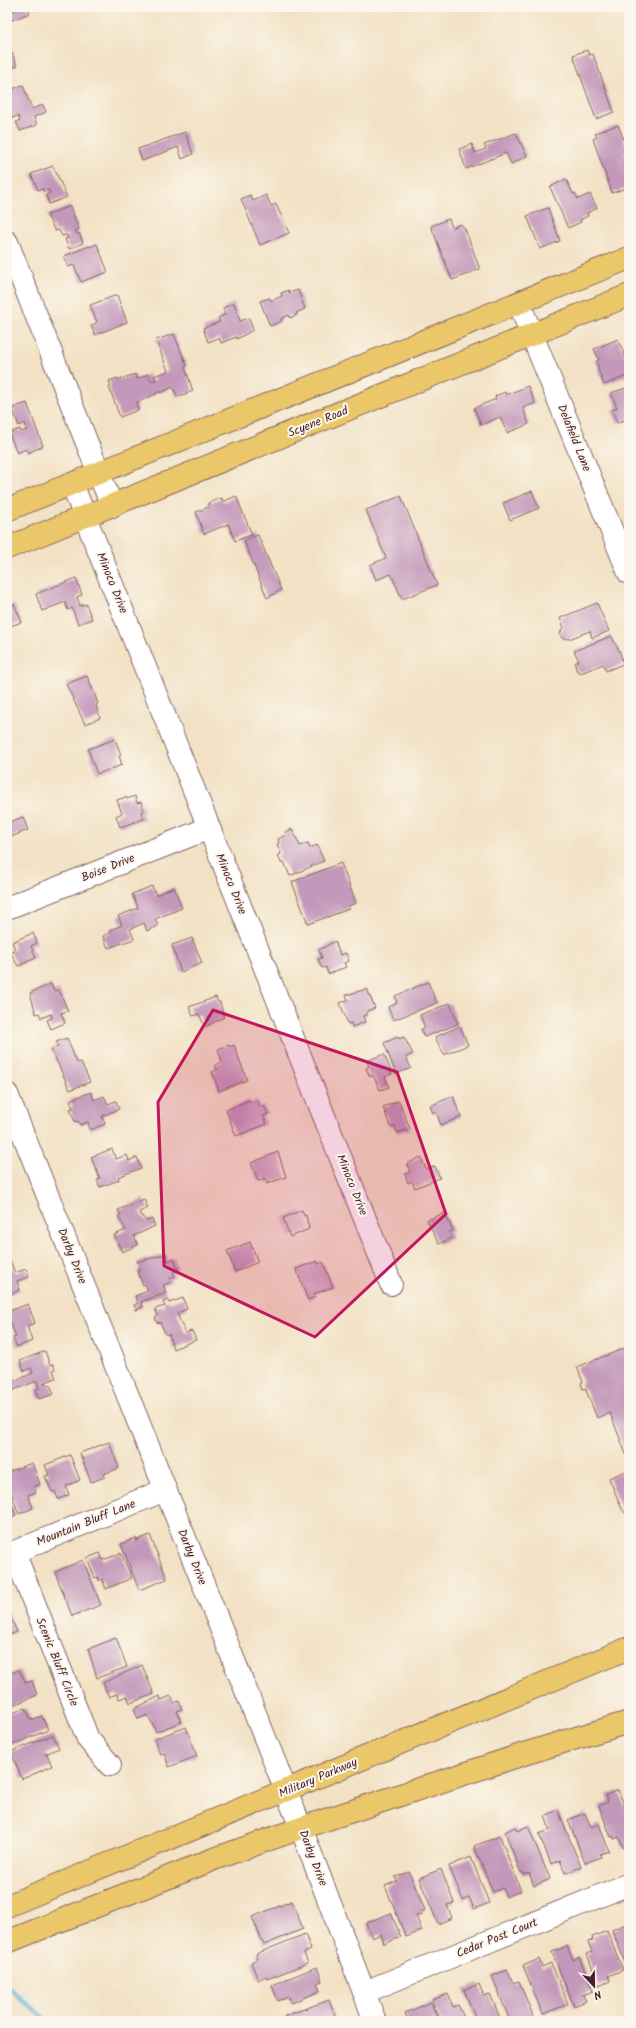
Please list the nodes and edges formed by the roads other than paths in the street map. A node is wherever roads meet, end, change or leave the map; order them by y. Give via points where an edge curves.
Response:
1 (7, 242) edge
2 (629, 258) edge
3 (629, 296) edge
4 (519, 302) junction
5 (532, 335) junction
6 (99, 473) junction
7 (72, 484) junction
8 (112, 506) junction
9 (7, 510) edge
10 (86, 517) junction
11 (7, 548) edge
12 (629, 573) edge
13 (209, 828) junction
14 (7, 908) edge
15 (7, 1094) edge
16 (391, 1284) dead end
17 (165, 1490) junction
18 (11, 1553) edge
19 (629, 1648) edge
20 (629, 1722) edge
21 (110, 1765) dead end
22 (285, 1792) junction
23 (301, 1828) junction
24 (629, 1884) edge
25 (7, 1906) edge
26 (7, 1942) edge
27 (365, 1992) junction
28 (375, 2021) edge

1 - 6 street
2 - 4 main road
3 - 5 main road, Scyene Road
4 - 5 street, Delafield Lane
4 - 6 main road
5 - 8 main road, Scyene Road
5 - 12 street, Delafield Lane
6 - 7 main road
6 - 8 street
7 - 9 main road
7 - 10 street, Minoco Drive
8 - 10 main road, Scyene Road
10 - 11 main road, Scyene Road
10 - 13 street, Minoco Drive
13 - 14 street, Boise Drive
13 - 16 street, Minoco Drive
15 - 17 street, Darby Drive
17 - 18 street, Mountain Bluff Lane
17 - 22 street, Darby Drive
18 - 21 street, Scenic Bluff Circle via 88,1739
19 - 22 main road, Military Parkway
20 - 23 main road
22 - 23 street, Darby Drive
22 - 25 main road, Military Parkway
23 - 26 main road via 214,1859
23 - 27 street, Darby Drive
24 - 27 street, Cedar Post Court
27 - 28 street, Darby Drive

